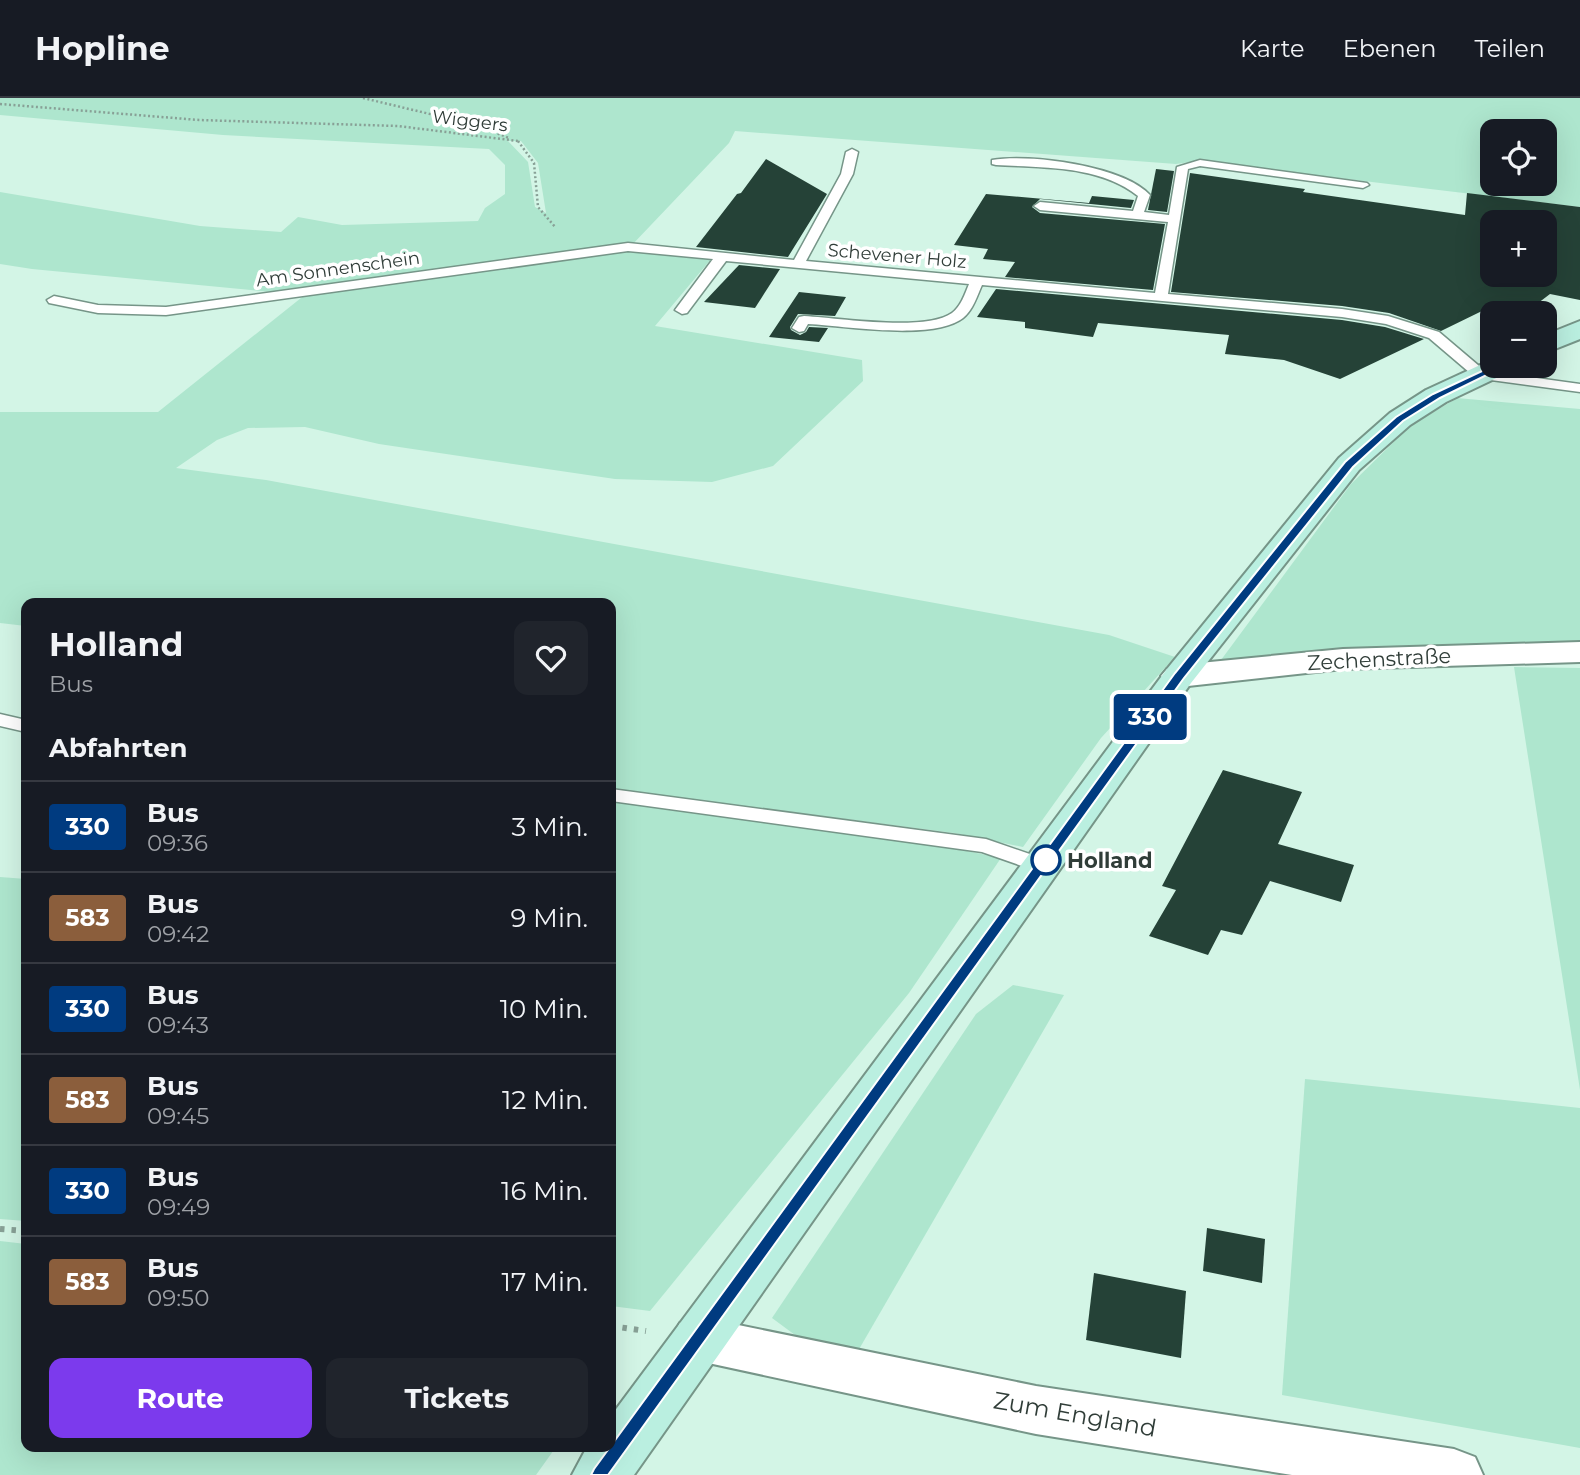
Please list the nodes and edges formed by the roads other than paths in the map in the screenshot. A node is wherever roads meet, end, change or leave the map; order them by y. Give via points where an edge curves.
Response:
1 (852, 152) dead end
2 (996, 162) dead end
3 (1363, 185) dead end
4 (1040, 206) dead end
5 (1137, 216) junction
6 (1174, 219) junction
7 (628, 247) joint
8 (722, 258) junction
9 (797, 265) junction
10 (978, 281) junction
11 (1161, 296) junction
12 (54, 300) dead end
13 (682, 310) dead end
14 (799, 328) dead end
15 (1580, 329) edge
16 (1557, 340) edge
17 (1480, 363) edge
18 (1480, 375) edge
19 (1531, 378) edge
20 (1580, 388) edge
21 (1580, 652) edge
22 (1179, 676) junction
23 (0, 720) edge
24 (21, 725) edge
25 (616, 795) edge
26 (1042, 866) junction
27 (699, 1339) junction
28 (601, 1475) edge
29 (1454, 1475) edge

1 - 9 lane via 847,174
2 - 5 lane via 1087,170 1133,183 1144,195
3 - 6 lane via 1187,164
4 - 5 lane
5 - 6 lane
6 - 11 lane
7 - 8 lane, Schevener Holz
7 - 12 lane, Am Sonnenschein via 166,311 98,309
8 - 9 lane, Schevener Holz
8 - 13 lane
9 - 10 lane, Schevener Holz
10 - 11 lane, Schevener Holz
10 - 14 lane via 964,309 935,324 804,320
11 - 17 lane, Schevener Holz via 1388,320 1434,335
15 - 16 main road
18 - 22 main road via 1400,419 1349,464
19 - 20 lane
21 - 22 street, Zechenstraße via 1343,659
22 - 26 main road
23 - 24 lane
25 - 26 lane via 986,846
26 - 27 main road
27 - 28 main road
27 - 29 street, Zum England via 1036,1410

